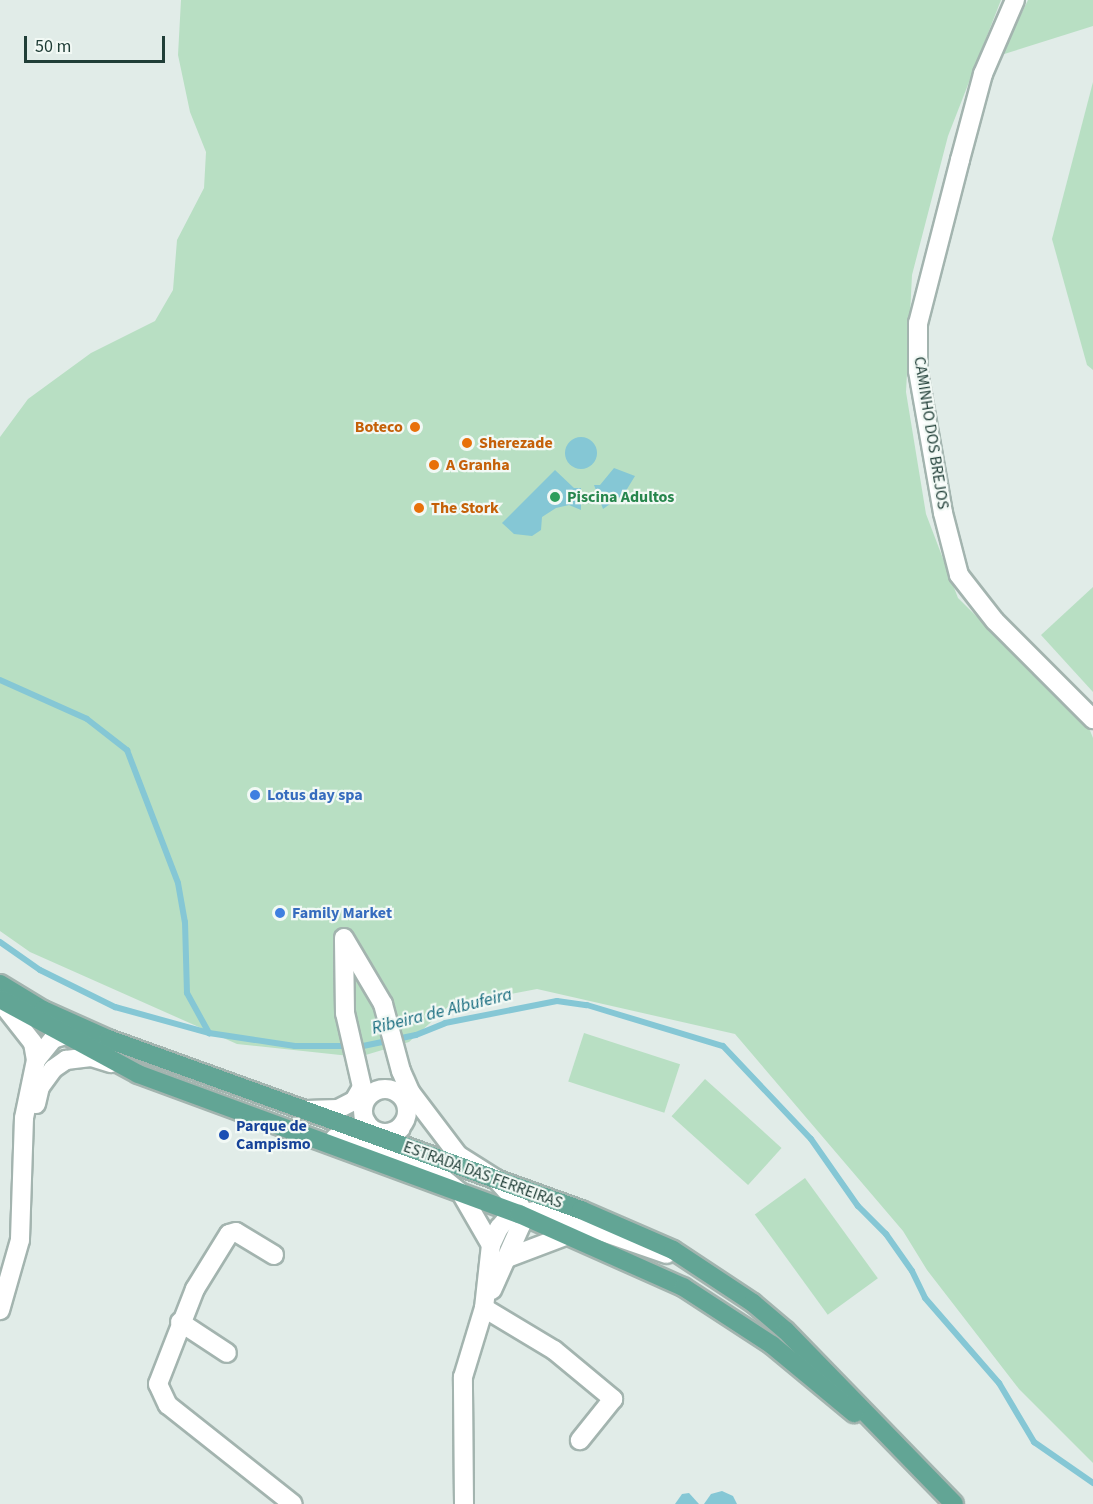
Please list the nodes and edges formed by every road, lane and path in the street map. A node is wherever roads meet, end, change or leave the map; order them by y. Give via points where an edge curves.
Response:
1 (1015, 0) edge
2 (1093, 718) edge
3 (0, 984) edge
4 (0, 1000) edge
5 (33, 1004) junction
6 (92, 1032) junction
7 (63, 1035) junction
8 (36, 1060) junction
9 (122, 1066) junction
10 (53, 1069) junction
11 (363, 1094) junction
12 (399, 1094) junction
13 (207, 1100) junction
14 (295, 1108) junction
15 (426, 1116) junction
16 (401, 1128) junction
17 (376, 1136) junction
18 (26, 1147) junction
19 (496, 1179) junction
20 (461, 1193) junction
21 (519, 1214) junction
22 (568, 1235) junction
23 (492, 1245) junction
24 (274, 1255) dead end
25 (507, 1258) junction
26 (693, 1262) junction
27 (484, 1308) junction
28 (0, 1310) edge
29 (180, 1322) junction
30 (227, 1353) dead end
31 (580, 1440) dead end
32 (909, 1457) junction
33 (293, 1504) edge
34 (464, 1504) edge
35 (954, 1504) edge

1 - 2 street, CAMINHO DOS BREJOS via 983,74 960,160 918,323 918,371 943,513 959,575 995,621
3 - 5 main road, ESTRADA DAS FERREIRAS
4 - 7 main road, ESTRADA DAS FERREIRAS
4 - 8 street via 33,1042
5 - 6 main road, ESTRADA DAS FERREIRAS
5 - 7 street via 59,1025
6 - 7 street
6 - 14 main road, ESTRADA DAS FERREIRAS
7 - 8 street via 53,1039
7 - 9 main road, ESTRADA DAS FERREIRAS
7 - 10 street
8 - 18 street via 24,1118
9 - 10 street via 91,1057 66,1060
9 - 13 main road, ESTRADA DAS FERREIRAS
10 - 18 street via 40,1087
11 - 12 street via 380,1089
11 - 14 street via 338,1109
11 - 15 street via 345,1013 344,938 383,1004 411,1093
11 - 17 street
12 - 15 street
12 - 16 street via 408,1107
13 - 17 street via 236,1104 349,1144
13 - 20 main road, ESTRADA DAS FERREIRAS
14 - 17 main road, ESTRADA DAS FERREIRAS
15 - 19 street via 458,1155
16 - 17 street
16 - 17 street
17 - 19 main road, ESTRADA DAS FERREIRAS
17 - 20 street via 399,1160 435,1172
18 - 28 street via 20,1240
19 - 21 street via 515,1197
19 - 26 main road, ESTRADA DAS FERREIRAS via 631,1229
20 - 21 main road, ESTRADA DAS FERREIRAS
20 - 23 street
21 - 22 main road, ESTRADA DAS FERREIRAS
21 - 23 street via 509,1216
21 - 25 street via 520,1226
21 - 26 street via 539,1210 556,1213 625,1241
22 - 25 street
22 - 32 main road, ESTRADA DAS FERREIRAS via 683,1287 726,1314 772,1345
23 - 27 street
24 - 29 street via 236,1232 229,1234 212,1256
25 - 27 street
26 - 32 main road, ESTRADA DAS FERREIRAS via 753,1303 786,1332
27 - 31 street via 554,1350 613,1399
27 - 34 street via 463,1377
29 - 30 street
29 - 33 street via 158,1384 161,1394 168,1405
32 - 35 main road, ESTRADA DAS FERREIRAS

